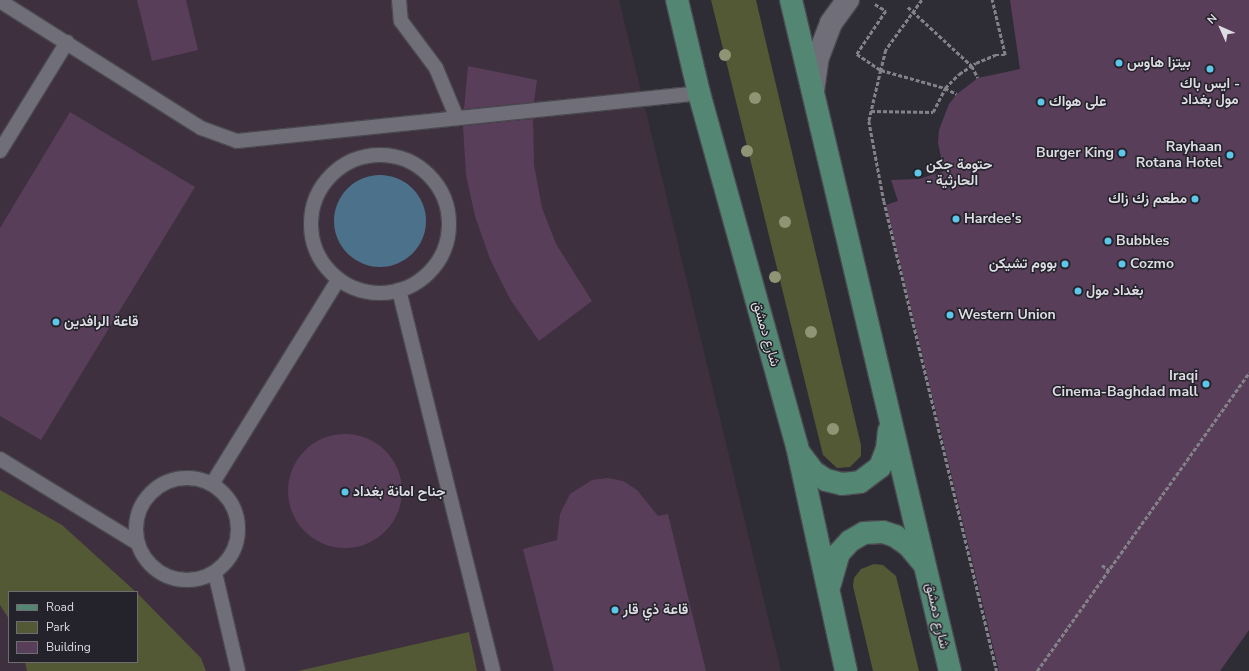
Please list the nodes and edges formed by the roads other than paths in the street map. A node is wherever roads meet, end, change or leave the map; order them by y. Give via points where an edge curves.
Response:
1 (399, 0) edge
2 (677, 0) edge
3 (791, 0) edge
4 (848, 0) edge
5 (0, 1) edge
6 (67, 42) junction
7 (813, 91) junction
8 (699, 93) junction
9 (456, 116) junction
10 (0, 151) edge
11 (338, 280) junction
12 (399, 290) junction
13 (889, 412) junction
14 (797, 446) junction
15 (0, 458) edge
16 (212, 484) junction
17 (137, 543) junction
18 (926, 568) junction
19 (215, 573) junction
20 (829, 588) junction
21 (238, 671) edge
22 (493, 671) edge
23 (846, 671) edge
24 (950, 671) edge

1 - 9 lane via 401,21 436,68
2 - 8 main road, شارع دمشق
3 - 7 main road, شارع دمشق
4 - 7 street via 831,23 818,57
5 - 6 lane
6 - 9 lane via 201,128 237,141
6 - 10 lane
7 - 13 main road, شارع دمشق
8 - 9 lane
8 - 14 main road, شارع دمشق
11 - 12 lane via 359,291 383,294
11 - 12 lane via 324,266 314,249 311,210 317,192 332,172 353,159 377,154 401,157 422,168 438,185 449,208 449,232 442,255 428,275
11 - 16 lane
12 - 22 lane
13 - 14 main road via 889,439 885,458 873,474 860,482 842,484 826,480 807,464
13 - 18 main road, شارع دمشق
14 - 20 main road, شارع دمشق
15 - 17 lane
16 - 17 lane via 196,478 179,478 162,484 153,491 140,509 136,526
16 - 19 lane via 226,494 235,508 239,525 238,542 231,557
17 - 19 lane via 144,558 156,571 172,579 188,581
18 - 20 main road via 902,539 883,532 864,533 850,541 839,553
18 - 24 main road, شارع دمشق
19 - 21 lane
20 - 23 main road, شارع دمشق

